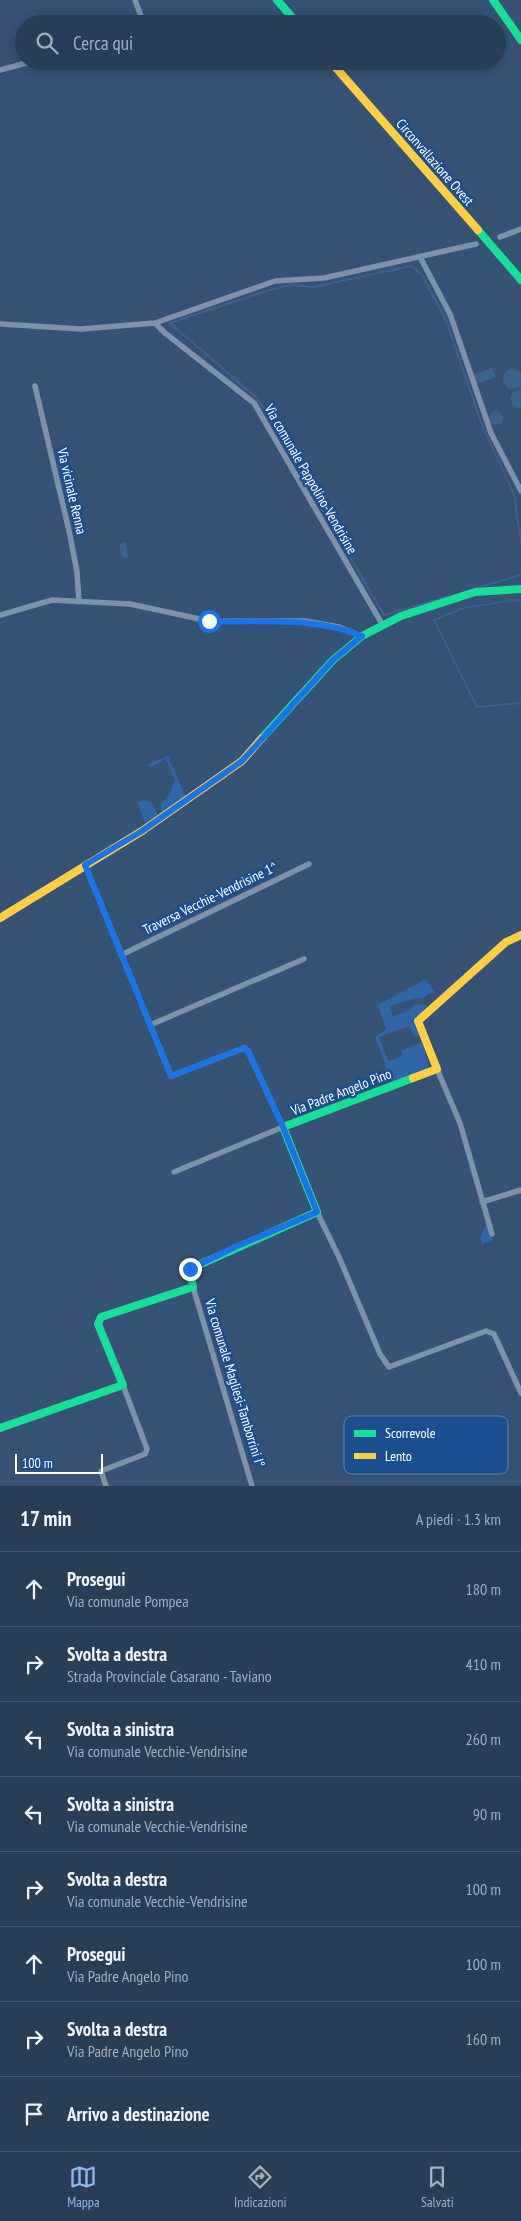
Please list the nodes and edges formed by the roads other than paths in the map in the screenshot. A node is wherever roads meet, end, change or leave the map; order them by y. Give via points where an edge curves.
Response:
1 (135, 0) edge
2 (277, 0) edge
3 (493, 0) edge
4 (141, 15) edge
5 (290, 15) edge
6 (504, 15) edge
7 (506, 19) edge
8 (521, 40) edge
9 (15, 66) edge
10 (0, 70) edge
11 (338, 70) edge
12 (521, 228) edge
13 (500, 237) dead end
14 (476, 244) dead end
15 (420, 257) junction
16 (521, 280) edge
17 (155, 323) junction
18 (0, 324) edge
19 (35, 386) dead end
20 (521, 491) edge
21 (521, 589) edge
22 (79, 602) junction
23 (0, 615) edge
24 (382, 624) junction
25 (362, 636) junction
26 (309, 864) dead end
27 (85, 865) junction
28 (0, 918) edge
29 (521, 935) edge
30 (122, 955) junction
31 (304, 959) dead end
32 (150, 1025) junction
33 (437, 1069) junction
34 (283, 1127) junction
35 (174, 1172) dead end
36 (521, 1190) edge
37 (482, 1202) junction
38 (317, 1212) junction
39 (492, 1234) dead end
40 (193, 1286) junction
41 (123, 1385) junction
42 (521, 1393) edge
43 (0, 1428) edge
44 (106, 1486) edge
45 (252, 1486) edge

1 - 4 street
2 - 5 main road
3 - 6 main road
7 - 8 main road
9 - 10 street
11 - 16 main road, Circonvallazione Ovest
12 - 13 street
14 - 15 street
15 - 17 street via 324,278 275,281
15 - 20 street via 450,314 491,433
17 - 18 street via 81,329
17 - 24 street, Via comunale Pappolino-Vendrisine via 254,403
19 - 22 street, Via vicinale Renna via 70,535
21 - 24 main road via 475,592
22 - 23 street via 52,600
22 - 25 street via 130,604 209,621 305,621 339,627
24 - 25 main road
25 - 27 main road via 333,660 242,761 142,831
26 - 30 street, Traversa Vecchie-Vendrisine 1^
27 - 28 main road
27 - 30 street
29 - 33 main road via 506,942 418,1020
30 - 32 street
31 - 32 street
32 - 34 street via 171,1076 244,1048 248,1051
33 - 34 main road, Via Padre Angelo Pino
33 - 37 street via 460,1124
34 - 35 street
34 - 38 main road, Via Padre Angelo Pino
36 - 37 street
37 - 39 street
38 - 40 main road via 190,1269
38 - 42 street via 380,1354 389,1366 486,1331 494,1334
40 - 41 main road via 101,1317 98,1324
40 - 45 street, Via comunale Magliesi-Tamborrini I°
41 - 43 main road
41 - 44 street via 147,1449 145,1454 101,1471

